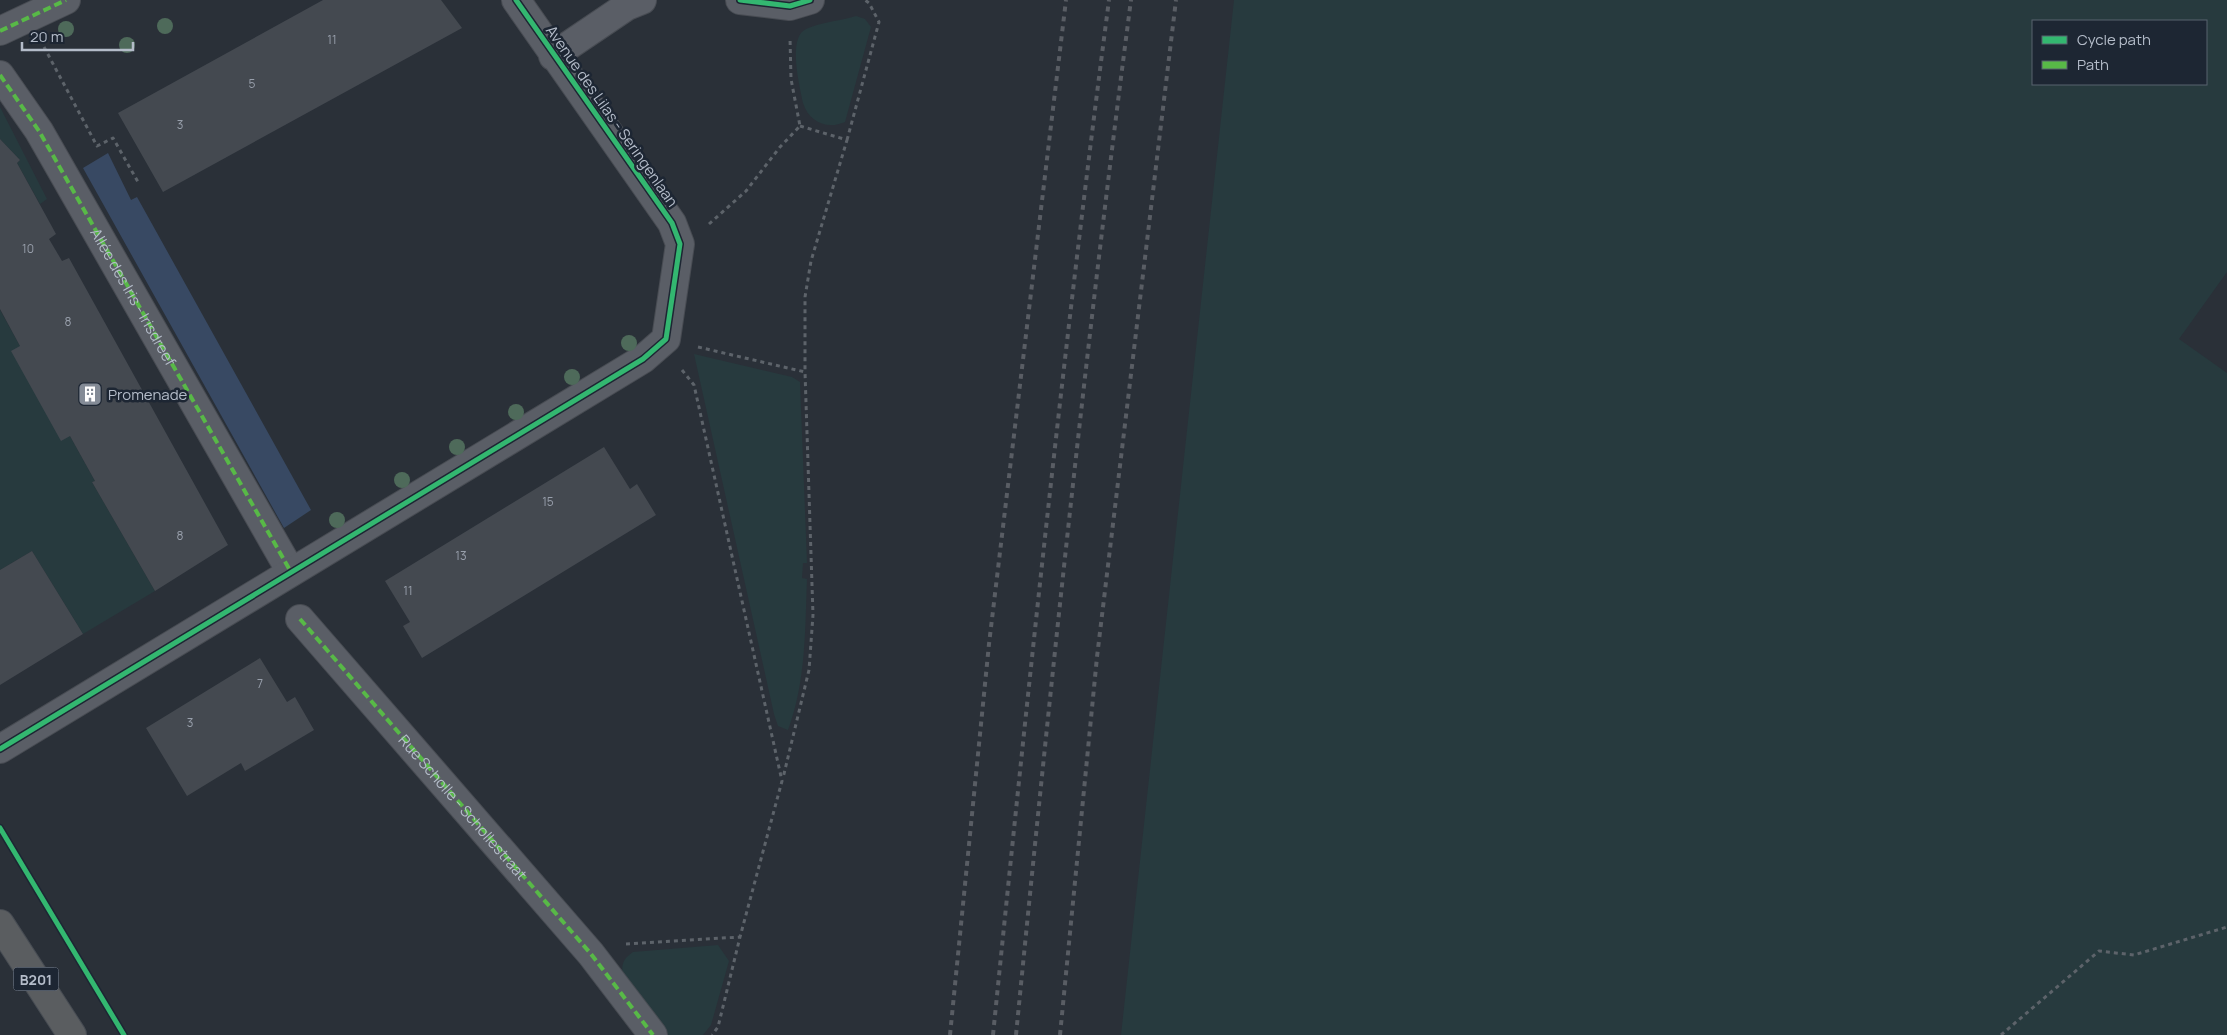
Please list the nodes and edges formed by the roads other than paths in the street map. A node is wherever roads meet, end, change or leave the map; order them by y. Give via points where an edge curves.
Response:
1 (66, 0) edge
2 (516, 0) edge
3 (642, 0) edge
4 (740, 0) edge
5 (800, 3) edge
6 (0, 31) edge
7 (553, 56) junction
8 (0, 75) edge
9 (291, 572) junction
10 (300, 619) dead end
11 (0, 749) edge
12 (0, 924) edge
13 (72, 1035) edge
14 (653, 1035) edge

1 - 6 street
2 - 7 street, Avenue des Lilas - Seringenlaan
3 - 7 street via 627,6
4 - 5 street
7 - 9 street, Avenue des Lilas - Seringenlaan via 672,223 680,244 676,349 643,359
8 - 9 street, Allée des Iris - Irisdreef via 39,131
9 - 11 street
10 - 14 street, Rue Scholle - Schollestraat via 591,954
12 - 13 highway, B201

